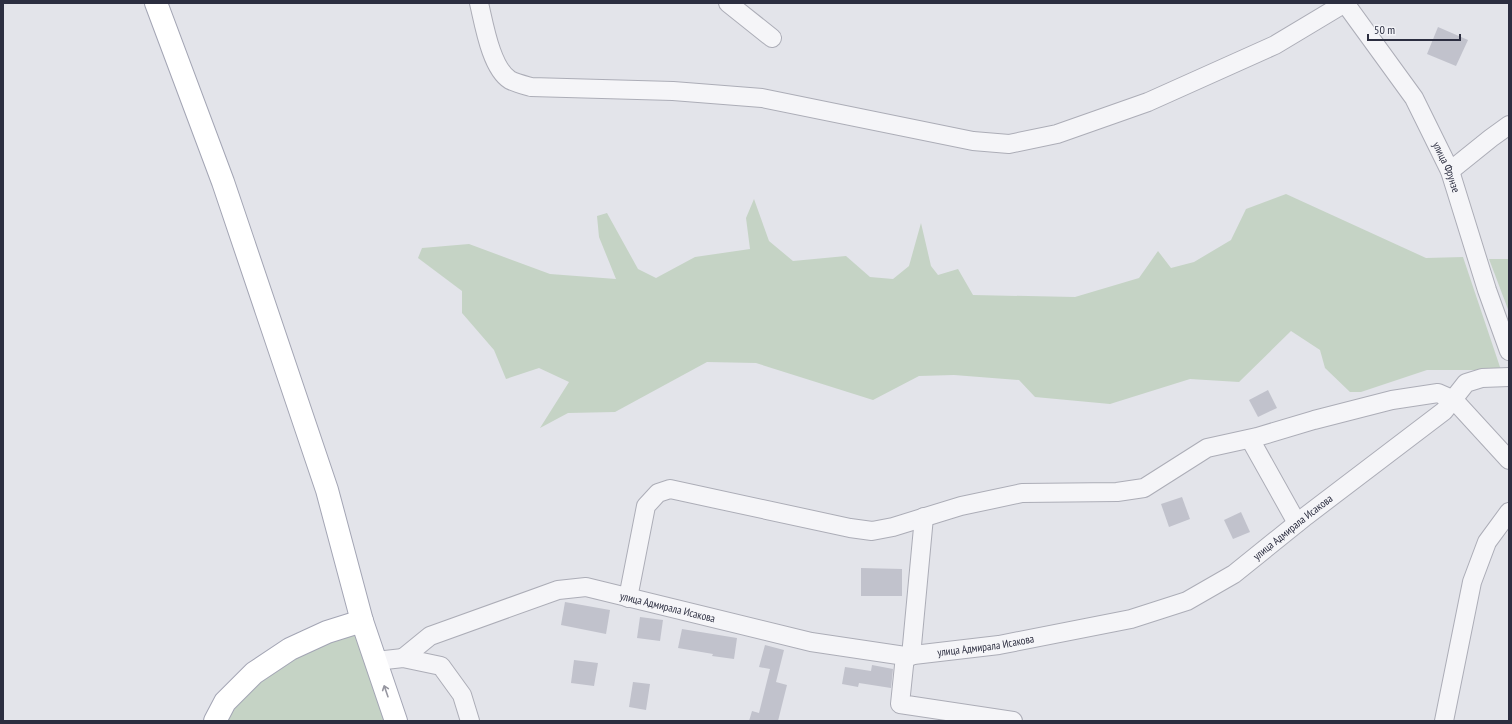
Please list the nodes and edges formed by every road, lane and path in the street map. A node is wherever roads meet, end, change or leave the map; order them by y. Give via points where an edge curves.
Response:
1 (156, 3) edge
2 (479, 3) edge
3 (728, 3) edge
4 (1345, 3) edge
5 (772, 38) dead end
6 (1509, 125) edge
7 (1450, 171) junction
8 (1509, 351) edge
9 (1509, 377) edge
10 (1454, 400) junction
11 (1250, 439) junction
12 (1509, 460) edge
13 (1509, 512) edge
14 (924, 517) junction
15 (1297, 523) junction
16 (628, 598) junction
17 (362, 621) junction
18 (908, 656) junction
19 (403, 658) junction
20 (376, 661) junction
21 (215, 721) edge
22 (396, 721) edge
23 (470, 721) edge
24 (1013, 721) edge
25 (1444, 721) edge

1 - 17 main road via 222,182 327,490
2 - 4 street via 498,67 510,80 531,87 673,91 762,98 973,141 1009,144 1057,134 1148,102 1275,45
3 - 5 street
4 - 7 street, улица Фрунзе via 1414,98
6 - 7 street
7 - 8 street, улица Фрунзе
9 - 10 street, улица Адмирала Исакова via 1482,378 1466,383
10 - 11 street via 1438,393 1392,400
10 - 12 street
10 - 15 street, улица Адмирала Исакова via 1444,411
11 - 14 street via 1206,448 1144,488 1117,492 1022,493
11 - 15 street
13 - 25 street via 1487,542 1472,582
14 - 16 street via 872,531 670,489 658,493 646,506
14 - 18 street
15 - 18 street, улица Адмирала Исакова via 1234,574 1187,601 1131,619 1030,639
16 - 18 street, улица Адмирала Исакова via 810,642
16 - 19 street, улица Адмирала Исакова via 586,587 558,590 430,636
17 - 20 main road
17 - 21 main road via 327,632 290,649 254,673 225,702
18 - 24 street via 900,704
19 - 20 street
19 - 23 street via 441,666 462,695
22 -> 20 main road

